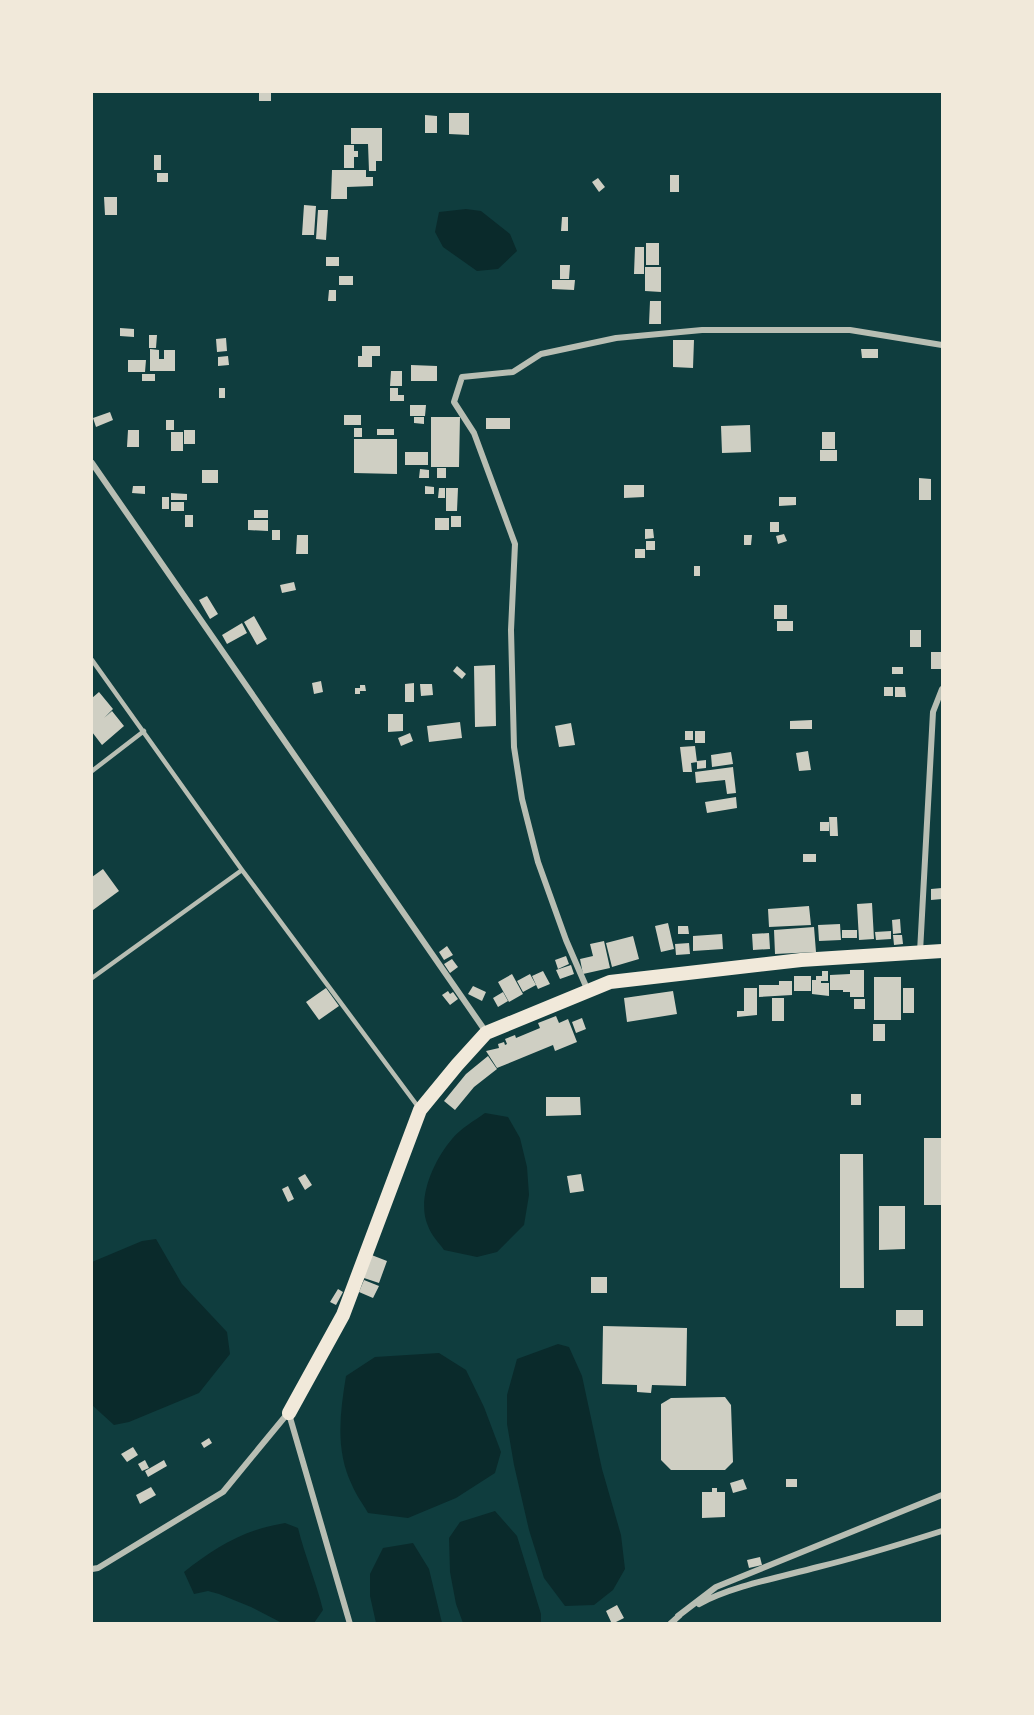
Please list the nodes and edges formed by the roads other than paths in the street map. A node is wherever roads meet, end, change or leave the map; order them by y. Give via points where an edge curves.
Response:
1 (942, 345) edge
2 (92, 464) edge
3 (92, 660) edge
4 (942, 689) edge
5 (144, 732) junction
6 (92, 771) edge
7 (242, 870) junction
8 (942, 951) edge
9 (920, 952) junction
10 (92, 978) edge
11 (588, 991) junction
12 (486, 1033) junction
13 (420, 1110) junction
14 (289, 1413) junction
15 (942, 1495) edge
16 (942, 1531) edge
17 (92, 1569) edge
18 (678, 1616) junction
19 (350, 1623) edge
20 (670, 1623) edge

1 - 11 street via 850,330 702,330 616,338 541,354 513,372 462,377 454,402 474,433 515,544 511,630 514,747 522,799 538,862
2 - 12 street
3 - 5 lane
4 - 9 street via 933,712
5 - 6 lane
5 - 7 lane
7 - 10 lane
7 - 13 lane
8 - 9 main road
9 - 11 main road via 801,960 610,982
11 - 12 main road
12 - 13 main road
13 - 14 main road via 343,1314
14 - 17 street via 223,1492
14 - 19 street
15 - 18 street via 716,1587
16 - 18 street via 763,1581 708,1599
18 - 20 street

